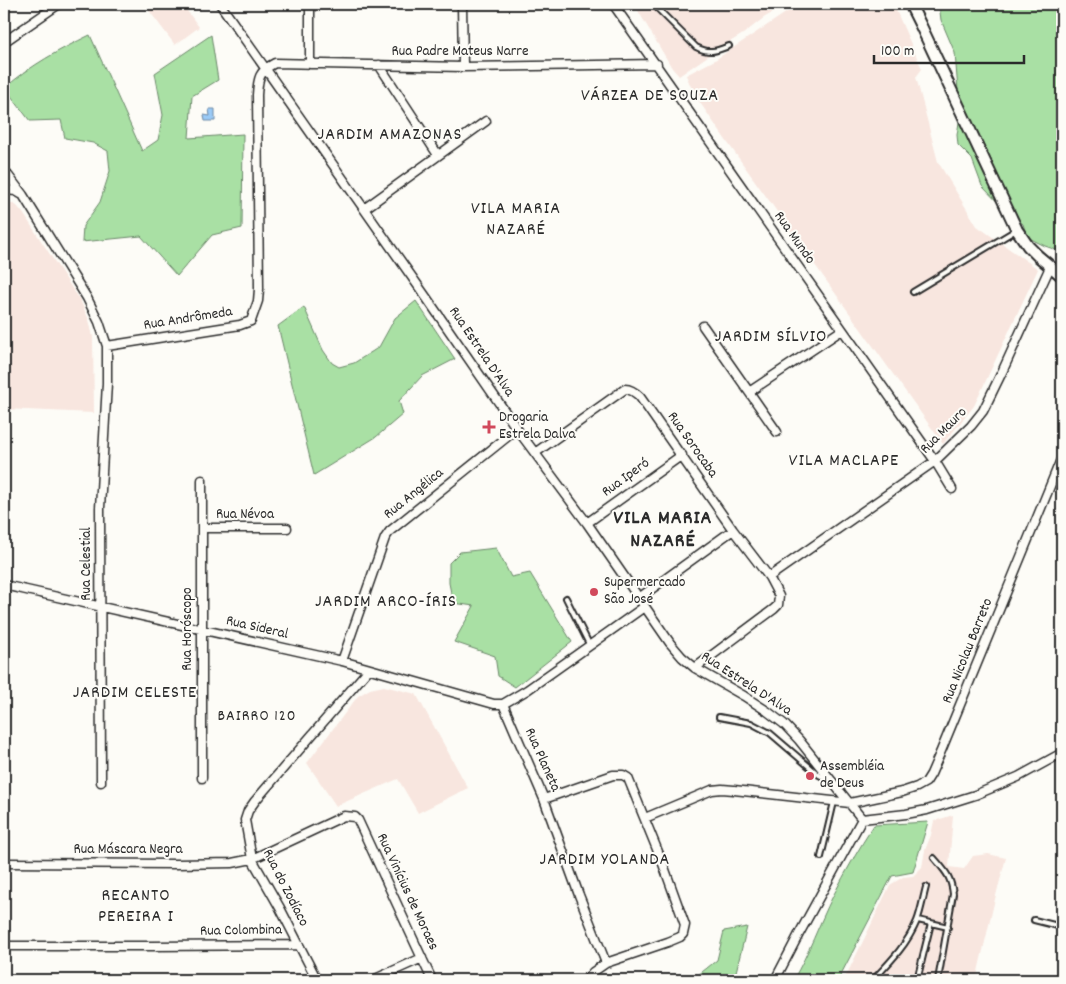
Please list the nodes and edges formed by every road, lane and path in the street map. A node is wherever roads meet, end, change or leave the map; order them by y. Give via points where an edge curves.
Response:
1 (59, 4) edge
2 (220, 4) edge
3 (310, 4) edge
4 (462, 4) edge
5 (613, 4) edge
6 (653, 4) edge
7 (910, 4) edge
8 (4, 42) edge
9 (729, 46) dead end
10 (310, 64) junction
11 (657, 64) junction
12 (379, 65) junction
13 (463, 67) junction
14 (265, 68) junction
15 (486, 121) dead end
16 (438, 156) junction
17 (4, 170) edge
18 (4, 190) edge
19 (23, 195) junction
20 (364, 209) junction
21 (1017, 230) junction
22 (1050, 267) junction
23 (1062, 276) edge
24 (913, 292) dead end
25 (703, 326) dead end
26 (842, 330) junction
27 (107, 346) junction
28 (749, 392) junction
29 (517, 429) junction
30 (777, 432) dead end
31 (535, 453) junction
32 (682, 455) junction
33 (1062, 457) edge
34 (935, 462) junction
35 (202, 480) dead end
36 (952, 489) dead end
37 (587, 523) junction
38 (202, 528) junction
39 (288, 528) dead end
40 (733, 530) junction
41 (769, 577) junction
42 (4, 585) edge
43 (566, 598) dead end
44 (639, 598) junction
45 (101, 607) junction
46 (644, 607) junction
47 (202, 630) junction
48 (590, 646) junction
49 (342, 662) junction
50 (694, 668) junction
51 (369, 669) junction
52 (503, 704) junction
53 (719, 717) dead end
54 (1062, 753) edge
55 (202, 778) dead end
56 (833, 781) junction
57 (101, 782) dead end
58 (544, 799) junction
59 (834, 802) junction
60 (850, 803) junction
61 (354, 817) joint
62 (645, 818) junction
63 (862, 819) junction
64 (820, 857) dead end
65 (934, 858) dead end
66 (252, 859) junction
67 (4, 863) edge
68 (926, 887) dead end
69 (918, 920) junction
70 (1034, 920) dead end
71 (931, 923) junction
72 (948, 927) junction
73 (1062, 928) edge
74 (299, 944) junction
75 (4, 946) edge
76 (422, 958) junction
77 (606, 963) junction
78 (316, 980) edge
79 (373, 980) edge
80 (432, 980) edge
81 (586, 980) edge
82 (775, 980) edge
83 (873, 980) edge
84 (917, 980) edge
85 (938, 980) edge

1 - 8 street
2 - 14 street, Rua Estrela D'Alva
3 - 10 street
4 - 13 street
5 - 11 street, Rua Mundo
6 - 9 lane via 696,47 710,52
7 - 21 street
10 - 12 street, Rua Padre Mateus Narre
10 - 14 street, Rua Padre Mateus Narre via 275,63
11 - 13 street, Rua Padre Mateus Narre
11 - 26 street, Rua Mundo
12 - 13 street, Rua Padre Mateus Narre
12 - 16 street
14 - 20 street, Rua Estrela D'Alva
14 - 27 street, Rua Andrômeda via 257,86 259,289 251,321
15 - 16 street
16 - 20 street
17 - 19 street
18 - 19 street
19 - 27 street via 87,298
20 - 29 street, Rua Estrela D'Alva
21 - 22 street
21 - 24 lane
22 - 23 street
22 - 34 street, Rua Mauro via 982,411 972,426
25 - 28 street
26 - 28 street
26 - 34 street, Rua Mundo
27 - 45 street, Rua Celestial via 100,508
28 - 30 street
29 - 31 street, Rua Estrela D'Alva
29 - 49 street, Rua Angélica via 390,531
31 - 32 street, Rua Sorocaba via 625,389 630,389 640,396
31 - 37 street, Rua Estrela D'Alva
32 - 37 street, Rua Iperó
32 - 40 street, Rua Sorocaba
33 - 60 street, Rua Nicolau Barreto via 926,782 902,792
34 - 36 street, Rua Mundo
34 - 41 street, Rua Mauro
35 - 38 street, Rua Horóscopo
37 - 44 street, Rua Estrela D'Alva
38 - 39 street, Rua Névoa
38 - 47 street, Rua Horóscopo
40 - 41 street, Rua Sorocaba
40 - 44 street
41 - 50 street, Rua Sorocaba via 779,596 774,610
42 - 45 street, Rua Sideral
43 - 48 lane
44 - 46 street, Rua Estrela D'Alva
45 - 47 street, Rua Sideral
45 - 57 street, Rua Celestial
46 - 48 street
46 - 50 street, Rua Estrela D'Alva via 670,643
47 - 49 street, Rua Sideral
47 - 55 street, Rua Horóscopo
48 - 52 street
49 - 51 street, Rua Sideral
50 - 56 street, Rua Estrela D'Alva via 744,696 784,724
51 - 52 street, Rua Sideral
51 - 66 street, Rua do Zodíaco via 248,811 245,820
52 - 58 street, Rua Planeta
53 - 56 lane via 762,728 823,778
54 - 63 street via 975,795 927,810
56 - 60 street, Rua Estrela D'Alva
58 - 62 street via 613,775 623,775 628,778
58 - 77 street, Rua Planeta
59 - 60 street
59 - 62 street via 722,789 712,790
59 - 64 lane
60 - 63 street, Rua Estrela D'Alva
61 - 66 street, Rua Máscara Negra via 344,816
61 - 76 street, Rua Vinícius de Moraes
62 - 77 street via 679,905 685,930 680,937
63 - 82 street
65 - 72 lane via 952,885
66 - 67 street, Rua Máscara Negra via 195,864
66 - 74 street, Rua do Zodíaco
68 - 69 lane
69 - 71 lane
69 - 83 lane via 909,938
70 - 73 lane
71 - 72 lane
71 - 84 lane
72 - 85 lane
74 - 75 street, Rua Colombina
74 - 78 street, Rua do Zodíaco
76 - 79 street
76 - 80 street, Rua Vinícius de Moraes
77 - 81 street

